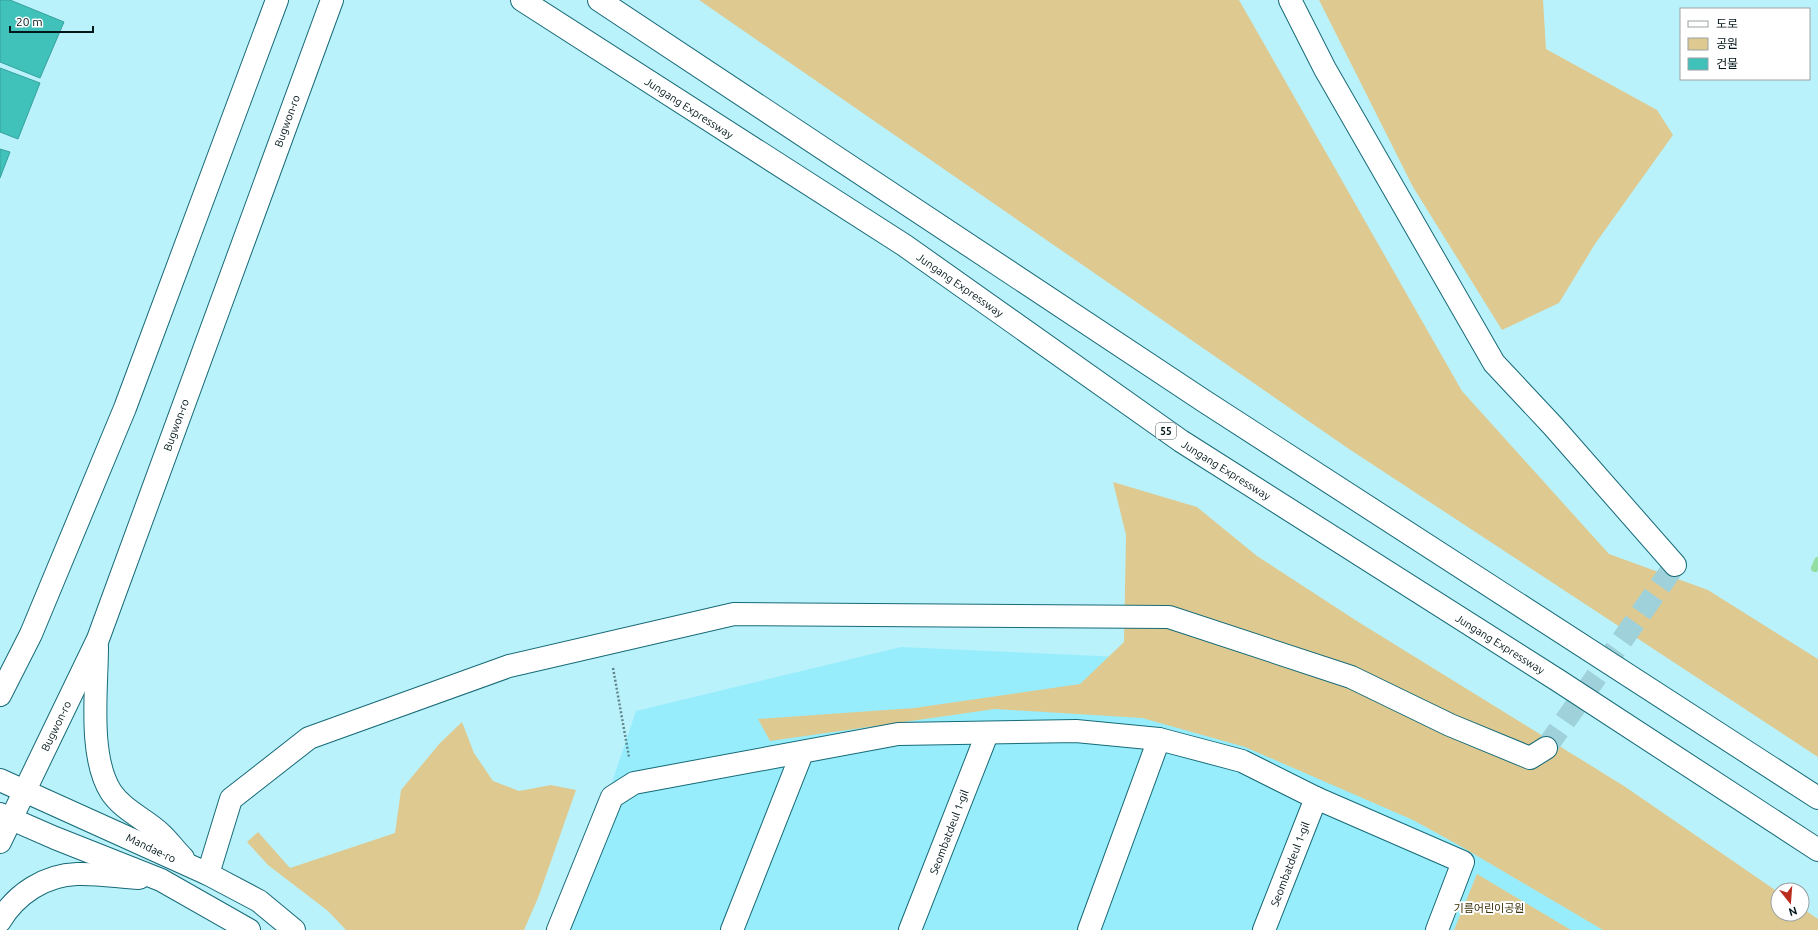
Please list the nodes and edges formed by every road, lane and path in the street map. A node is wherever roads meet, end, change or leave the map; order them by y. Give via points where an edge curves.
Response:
1 (277, 0) edge
2 (332, 0) edge
3 (522, 0) edge
4 (599, 0) edge
5 (1290, 0) edge
6 (1675, 565) dead end
7 (31, 634) junction
8 (98, 639) junction
9 (608, 643) junction
10 (0, 659) edge
11 (0, 695) edge
12 (987, 734) junction
13 (1159, 739) junction
14 (1546, 748) tunnel mouth
15 (802, 753) junction
16 (0, 780) edge
17 (634, 783) junction
18 (24, 791) junction
19 (1316, 798) junction
20 (1818, 798) edge
21 (5, 817) edge
22 (0, 842) edge
23 (1818, 850) edge
24 (198, 870) junction
25 (162, 880) junction
26 (0, 921) edge
27 (249, 930) edge
28 (294, 930) edge
29 (558, 930) edge
30 (732, 930) edge
31 (910, 930) edge
32 (1089, 930) edge
33 (1264, 930) edge
34 (1437, 930) edge

1 - 7 main road via 125,408
2 - 8 main road, Bugwon-ro
3 - 23 main road, Jungang Expressway / 55 via 904,245 1181,442 1558,681
4 - 20 main road via 1204,401
5 - 6 main road via 1325,70 1494,363
7 - 10 main road
7 - 11 main road
8 - 18 main road, Bugwon-ro
8 - 24 main road via 96,742 102,772 111,792 128,809 160,833
9 - 14 main road via 734,614 1169,617 1351,677 1450,725 1530,758
9 - 17 path
9 - 24 main road via 509,666 309,738 231,799
12 - 13 main road via 1076,731
12 - 15 main road via 898,734
12 - 31 main road, Seombatdeul 1-gil
13 - 19 main road via 1242,761
13 - 32 main road
15 - 17 main road
15 - 30 main road
16 - 18 main road, Mandae-ro
17 - 29 main road via 612,797
18 - 21 main road, Bugwon-ro
18 - 24 main road, Mandae-ro
19 - 33 main road, Seombatdeul 1-gil
19 - 34 main road via 1464,862
21 - 22 main road, Bugwon-ro
21 - 25 main road
24 - 28 main road, Mandae-ro via 259,901
25 - 26 main road via 76,874 53,879 29,888 8,908
25 - 27 main road

